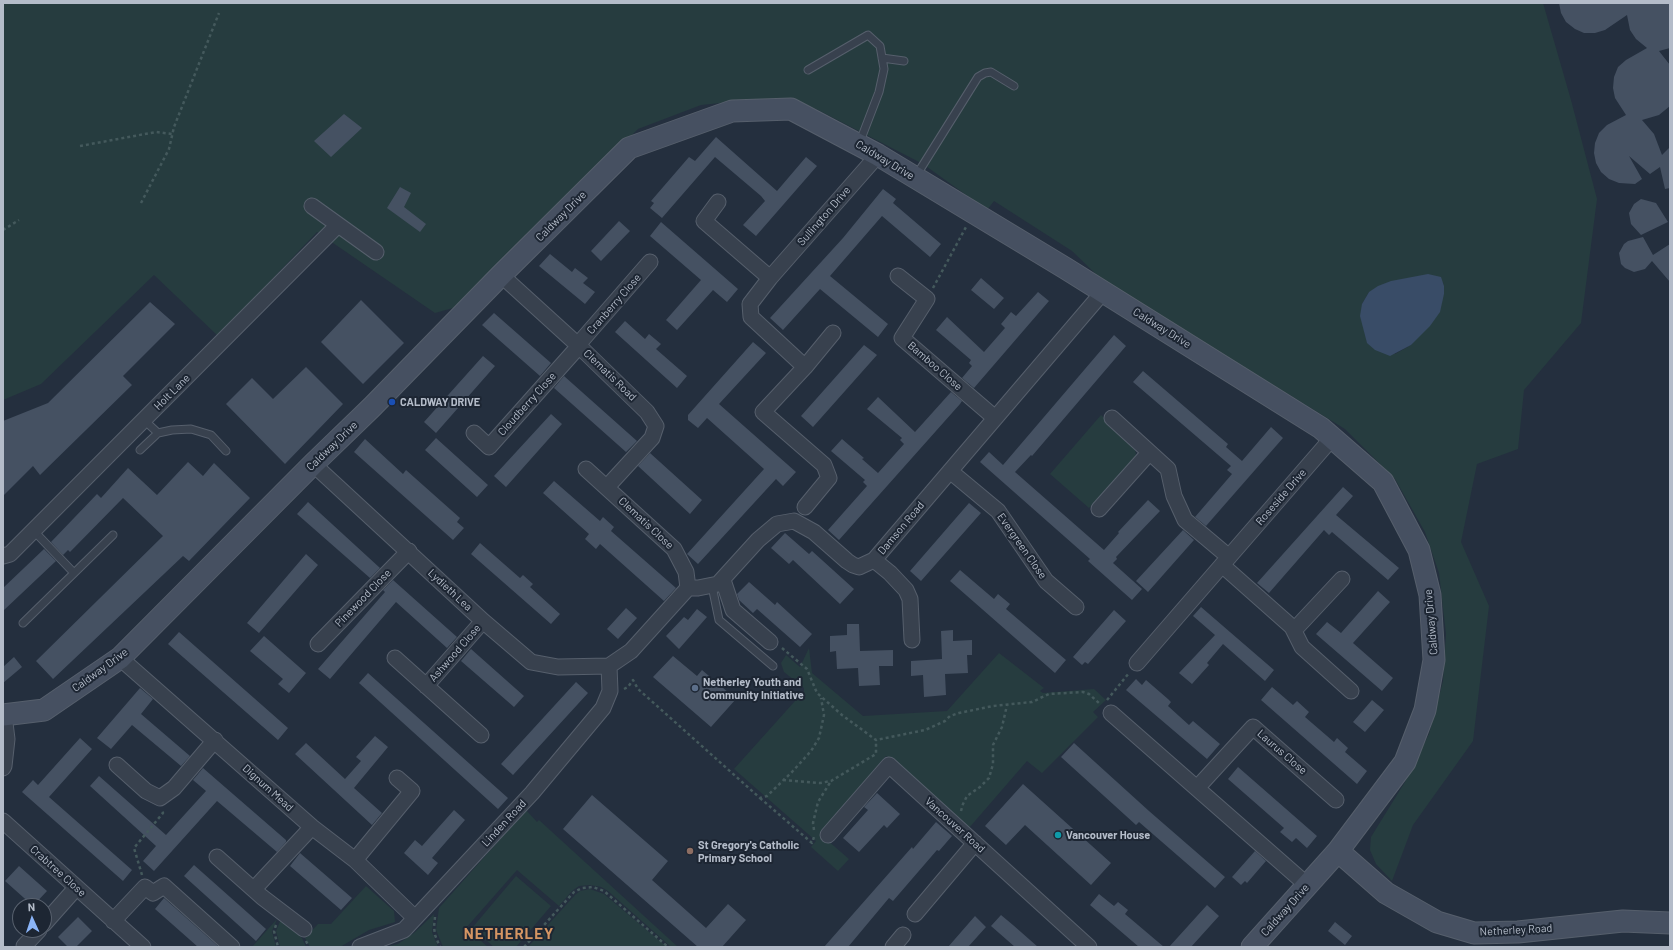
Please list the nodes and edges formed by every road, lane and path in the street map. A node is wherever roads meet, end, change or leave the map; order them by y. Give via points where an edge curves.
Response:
1 (219, 13) dead end
2 (882, 58) junction
3 (904, 61) dead end
4 (808, 70) dead end
5 (1014, 86) dead end
6 (172, 134) junction
7 (859, 144) junction
8 (80, 146) dead end
9 (878, 155) junction
10 (915, 178) junction
11 (718, 202) dead end
12 (141, 203) dead end
13 (312, 206) dead end
14 (974, 213) junction
15 (19, 220) dead end
16 (338, 225) junction
17 (3, 230) edge
18 (376, 252) dead end
19 (650, 262) dead end
20 (501, 275) junction
21 (898, 276) dead end
22 (770, 278) junction
23 (1103, 292) junction
24 (927, 299) junction
25 (833, 333) dead end
26 (579, 346) junction
27 (805, 367) junction
28 (995, 418) junction
29 (1112, 418) dead end
30 (144, 420) junction
31 (158, 433) junction
32 (474, 433) dead end
33 (1333, 437) junction
34 (140, 450) dead end
35 (226, 451) dead end
36 (1149, 453) junction
37 (313, 464) junction
38 (586, 469) dead end
39 (950, 471) junction
40 (607, 487) junction
41 (805, 507) dead end
42 (1099, 509) dead end
43 (34, 530) junction
44 (113, 535) dead end
45 (408, 551) junction
46 (3, 556) edge
47 (874, 560) junction
48 (1225, 561) junction
49 (74, 573) junction
50 (1342, 579) dead end
51 (718, 583) junction
52 (688, 588) junction
53 (1076, 607) dead end
54 (483, 621) junction
55 (23, 622) dead end
56 (1292, 627) junction
57 (912, 640) dead end
58 (773, 643) joint
59 (318, 644) dead end
60 (120, 658) junction
61 (395, 658) dead end
62 (1137, 663) joint
63 (609, 666) junction
64 (773, 666) dead end
65 (426, 686) junction
66 (610, 691) junction
67 (1351, 691) dead end
68 (821, 697) junction
69 (1007, 705) junction
70 (1111, 713) dead end
71 (4, 715) edge
72 (481, 735) dead end
73 (214, 740) junction
74 (876, 740) junction
75 (117, 765) dead end
76 (3, 768) edge
77 (397, 778) dead end
78 (783, 780) junction
79 (831, 781) junction
80 (1198, 788) junction
81 (160, 798) junction
82 (760, 798) junction
83 (1336, 800) dead end
84 (3, 820) edge
85 (312, 827) junction
86 (960, 830) junction
87 (828, 835) dead end
88 (975, 843) junction
89 (1338, 850) junction
90 (217, 857) dead end
91 (355, 860) junction
92 (1307, 885) junction
93 (145, 887) junction
94 (76, 888) junction
95 (254, 889) junction
96 (429, 904) junction
97 (283, 913) junction
98 (915, 914) dead end
99 (52, 915) edge
100 (415, 918) junction
101 (113, 921) junction
102 (1670, 923) edge
103 (304, 929) dead end
104 (903, 935) dead end
105 (32, 938) edge
106 (24, 946) edge
107 (143, 947) edge
108 (232, 947) edge
109 (278, 947) edge
110 (360, 947) edge
111 (440, 947) edge
112 (524, 947) edge
113 (668, 947) edge
114 (892, 947) edge
115 (1089, 947) edge
116 (1252, 947) edge

1 - 6 path
2 - 3 lane
2 - 4 lane via 880,46 868,35
2 - 7 lane via 884,69 880,92
5 - 10 lane via 991,72 978,77
6 - 8 path via 156,132
6 - 12 path via 169,149
7 - 9 street, Caldway Drive
7 - 20 street, Caldway Drive via 791,109 732,111 629,148
9 - 10 street, Caldway Drive
9 - 22 street, Sullington Drive
10 - 14 street, Caldway Drive
11 - 22 street via 704,221
13 - 16 street
14 - 23 street, Caldway Drive
14 - 24 path
15 - 17 path
16 - 18 street
16 - 30 street, Holt Lane
19 - 26 street, Cranberry Close
20 - 26 street, Clematis Road
20 - 37 street, Caldway Drive
21 - 24 street
22 - 27 street, Sullington Drive via 750,304 751,317
23 - 28 street, Damson Road
23 - 33 street, Caldway Drive
24 - 28 street, Bamboo Close via 902,338
25 - 27 street
26 - 32 street, Cloudberry Close via 489,447
26 - 40 street, Clematis Road via 647,412 656,426 652,438
27 - 41 street via 763,412 824,465 830,478
28 - 39 street, Damson Road
29 - 36 street
30 - 31 lane
30 - 43 street, Holt Lane
31 - 34 lane
31 - 35 lane via 191,429 211,435
33 - 48 street, Roseside Drive
33 - 89 street, Caldway Drive via 1383,482 1419,550 1430,596 1434,660 1425,710 1404,762
36 - 42 street
36 - 48 street via 1168,469 1174,496 1184,520
37 - 45 street, Lydieth Lea
37 - 60 street, Caldway Drive
38 - 40 street, Clematis Close
39 - 47 street, Damson Road
39 - 53 street, Evergreen Close via 998,511 1046,581
40 - 52 street, Clematis Close via 674,549 686,572
43 - 46 street, Holt Lane via 10,554
43 - 49 lane
44 - 49 lane
45 - 54 street, Lydieth Lea
45 - 59 street, Pinewood Close
47 - 51 street, Damson Road via 859,566 853,565 814,532 794,521 787,521 777,524 758,540
47 - 57 street via 906,590 910,600
48 - 56 street
48 - 62 street, Roseside Drive
49 - 55 lane
50 - 56 street via 1298,626
51 - 52 street
51 - 58 street via 733,610
51 - 64 lane via 719,620
52 - 63 street via 631,651
54 - 63 street, Lydieth Lea via 531,662 558,667
54 - 65 street, Ashwood Close
56 - 67 street via 1302,647
58 - 68 path via 807,669 816,693
60 - 71 street, Caldway Drive via 44,710
60 - 73 street, Dignum Mead
61 - 65 street, Ashwood Close
62 - 69 path via 1102,706 1089,694 1076,692 1049,694 1032,702
63 - 66 street, Linden Road
65 - 72 street, Ashwood Close
66 - 82 path via 616,692 628,687 633,680 638,689
66 - 96 street, Linden Road via 603,708 532,793
68 - 74 path
68 - 78 path via 824,715 819,738 811,751
69 - 74 path via 959,713 925,730
69 - 86 path via 1002,727 993,745 993,764 988,778 967,796 963,804
70 - 80 street
71 - 76 street via 7,739
73 - 81 street via 174,788
73 - 85 street, Dignum Mead
74 - 79 path via 876,754
75 - 81 street via 146,791
77 - 91 street via 412,790
78 - 79 path via 820,783
78 - 82 path via 767,796
79 - 82 path via 818,802 812,843
80 - 83 street, Laurus Close via 1253,727
80 - 92 street
81 - 93 path via 163,813 134,848
84 - 94 street, Crabtree Close
85 - 91 street, Dignum Mead
85 - 95 street
86 - 87 street, Vancouver Road via 889,765
86 - 88 street, Vancouver Road
88 - 98 street
88 - 115 street, Vancouver Road
89 - 92 street, Caldway Drive
89 - 102 street, Netherley Road via 1386,893 1437,922 1474,933 1518,932 1623,921
90 - 95 street
91 - 100 street, Dignum Mead
92 - 116 street, Caldway Drive
93 - 101 street
93 - 108 street via 153,893 164,886
94 - 99 street
94 - 101 street, Crabtree Close
95 - 97 street
96 - 100 street, Linden Road
96 - 111 path via 437,911 434,930
97 - 103 street
97 - 109 path via 274,931
100 - 110 street, Linden Road via 404,930
101 - 107 street, Crabtree Close
104 - 114 street
105 - 106 street
112 - 113 path via 574,892 588,887 600,888

